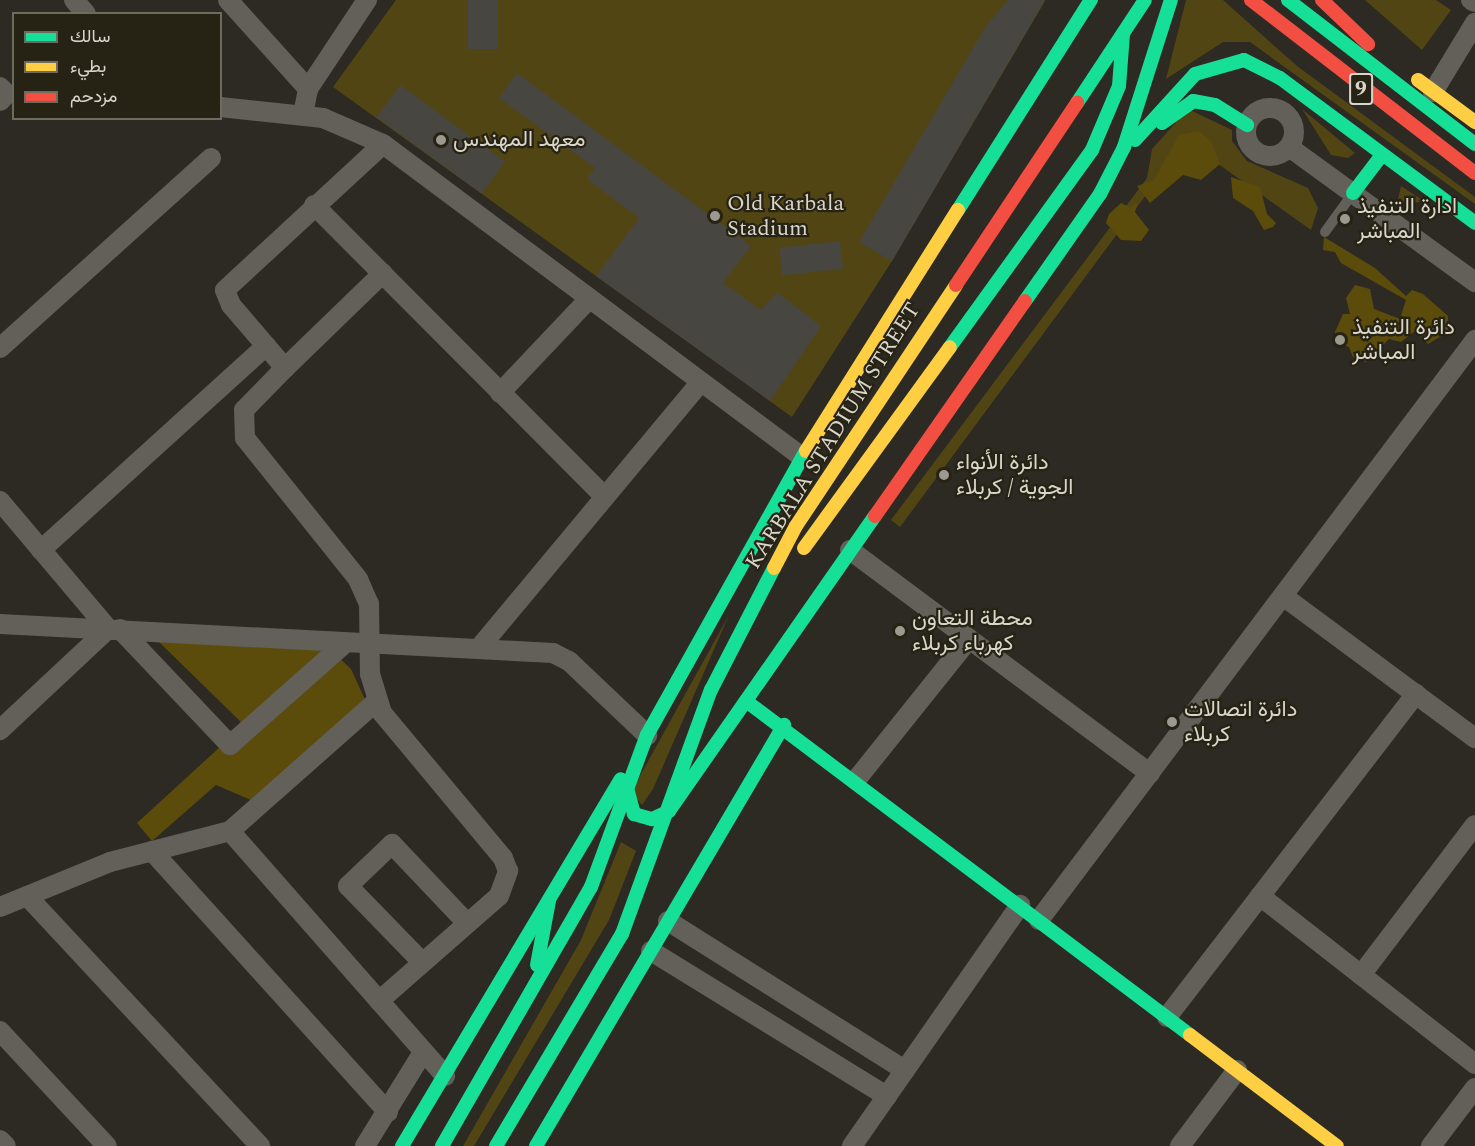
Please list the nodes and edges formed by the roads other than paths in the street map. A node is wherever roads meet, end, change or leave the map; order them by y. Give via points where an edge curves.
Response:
1 (74, 0) edge
2 (228, 0) edge
3 (367, 0) edge
4 (1073, 0) edge
5 (1091, 0) edge
6 (1145, 0) edge
7 (1171, 0) edge
8 (1251, 0) edge
9 (1288, 0) edge
10 (1322, 0) edge
11 (1471, 0) edge
12 (1475, 2) edge
13 (1120, 6) dead end
14 (84, 12) edge
15 (1475, 23) edge
16 (1060, 48) junction
17 (308, 89) junction
18 (1433, 92) junction
19 (222, 107) edge
20 (303, 114) junction
21 (1475, 122) edge
22 (1247, 125) junction
23 (383, 144) junction
24 (1475, 144) edge
25 (1289, 147) junction
26 (1382, 155) junction
27 (211, 158) dead end
28 (1118, 162) junction
29 (1475, 173) edge
30 (1353, 193) junction
31 (1100, 194) junction
32 (314, 205) junction
33 (1475, 223) edge
34 (1324, 231) dead end
35 (383, 273) junction
36 (1475, 282) edge
37 (589, 299) junction
38 (1475, 340) edge
39 (266, 346) junction
40 (0, 348) edge
41 (285, 368) junction
42 (701, 382) junction
43 (500, 393) junction
44 (802, 457) junction
45 (605, 497) junction
46 (0, 501) edge
47 (41, 550) junction
48 (850, 550) junction
49 (1283, 596) junction
50 (0, 624) edge
51 (114, 629) junction
52 (969, 639) junction
53 (344, 644) junction
54 (371, 645) junction
55 (480, 647) junction
56 (721, 671) junction
57 (1416, 694) junction
58 (746, 701) junction
59 (376, 702) junction
60 (784, 725) junction
61 (0, 730) edge
62 (647, 735) junction
63 (1475, 738) edge
64 (1150, 774) junction
65 (856, 780) junction
66 (627, 788) junction
67 (669, 811) junction
68 (1475, 825) edge
69 (230, 831) junction
70 (610, 838) junction
71 (152, 851) junction
72 (646, 873) junction
73 (27, 896) junction
74 (1260, 896) junction
75 (549, 901) junction
76 (1020, 905) junction
77 (0, 907) edge
78 (1040, 920) junction
79 (668, 921) junction
80 (467, 923) junction
81 (651, 951) junction
82 (422, 962) junction
83 (1361, 975) junction
84 (533, 988) junction
85 (379, 1001) junction
86 (1167, 1017) junction
87 (0, 1031) edge
88 (423, 1052) junction
89 (1475, 1064) edge
90 (905, 1070) junction
91 (1237, 1070) junction
92 (445, 1076) junction
93 (1475, 1088) edge
94 (887, 1096) junction
95 (388, 1112) junction
96 (0, 1140) edge
97 (539, 1145) edge
98 (6, 1146) edge
99 (107, 1146) edge
100 (260, 1146) edge
101 (365, 1146) edge
102 (402, 1146) edge
103 (442, 1146) edge
104 (496, 1146) edge
105 (852, 1146) edge
106 (1180, 1146) edge
107 (1337, 1146) edge
108 (1431, 1146) edge

1 - 14 street
2 - 17 street
3 - 17 street
4 - 16 main road
5 - 16 main road, KARBALA STADIUM STREET
6 - 56 main road, KARBALA STADIUM STREET via 849,442 777,560
7 - 28 main road
8 - 29 main road, 9
9 - 24 main road, 9
10 - 18 main road via 1360,38
11 - 12 street
13 - 56 main road via 1119,86 1099,137
15 - 18 street
16 - 44 main road, KARBALA STADIUM STREET
17 - 20 street
18 - 21 main road
19 - 20 street
20 - 23 street
22 - 25 street via 1248,141 1259,153 1275,155
22 - 25 street via 1256,112 1278,109 1294,125
22 - 31 main road via 1205,101 1184,104
23 - 32 street
23 - 37 street
25 - 30 street
26 - 28 main road via 1267,69 1231,60 1179,87
26 - 30 main road
26 - 33 main road
27 - 40 street
28 - 31 main road
30 - 34 lane
30 - 36 street
31 - 48 main road
32 - 35 street
32 - 39 street via 225,290
35 - 41 street
35 - 43 street
37 - 42 street
37 - 43 street
38 - 49 street
39 - 41 street
39 - 47 street
41 - 54 street via 244,411 242,431 358,579 369,604
42 - 44 street
42 - 45 street
43 - 45 street
44 - 62 main road, KARBALA STADIUM STREET
45 - 55 street
46 - 47 street
47 - 51 street
48 - 52 street
48 - 58 main road
49 - 57 street
49 - 64 street
50 - 51 street
51 - 53 street
51 - 53 street via 230,745
51 - 61 street
52 - 64 street
52 - 65 street
53 - 54 street
54 - 55 street
54 - 59 street
55 - 62 street via 541,651 569,661
56 - 67 main road, KARBALA STADIUM STREET
57 - 63 street
57 - 74 street
58 - 60 main road
58 - 67 main road
59 - 69 street
59 - 80 street via 506,864 503,891
60 - 65 main road
60 - 79 main road
62 - 66 main road, KARBALA STADIUM STREET
62 - 75 main road
64 - 78 street
65 - 76 main road
66 - 67 main road via 634,814 652,819
66 - 70 main road, KARBALA STADIUM STREET
67 - 72 main road, KARBALA STADIUM STREET
68 - 83 street
69 - 71 street
69 - 85 street
70 - 72 main road via 631,840 646,856
70 - 84 main road, KARBALA STADIUM STREET via 591,887
71 - 73 street
71 - 95 street
72 - 104 main road, KARBALA STADIUM STREET via 622,934
73 - 77 street
73 - 100 street
74 - 83 street
74 - 86 street
75 - 84 main road
75 - 92 main road
76 - 78 main road
76 - 90 street
78 - 86 main road
79 - 81 main road
79 - 90 street
80 - 82 street
80 - 82 street via 392,844 348,886
81 - 94 street
81 - 97 main road
82 - 85 street
83 - 89 street
84 - 103 main road, KARBALA STADIUM STREET
85 - 88 street
86 - 91 main road
87 - 99 street
88 - 92 street
88 - 95 street
90 - 94 street
91 - 106 street
91 - 107 main road
92 - 102 main road
93 - 108 street
94 - 105 street
95 - 101 street
96 - 98 street

